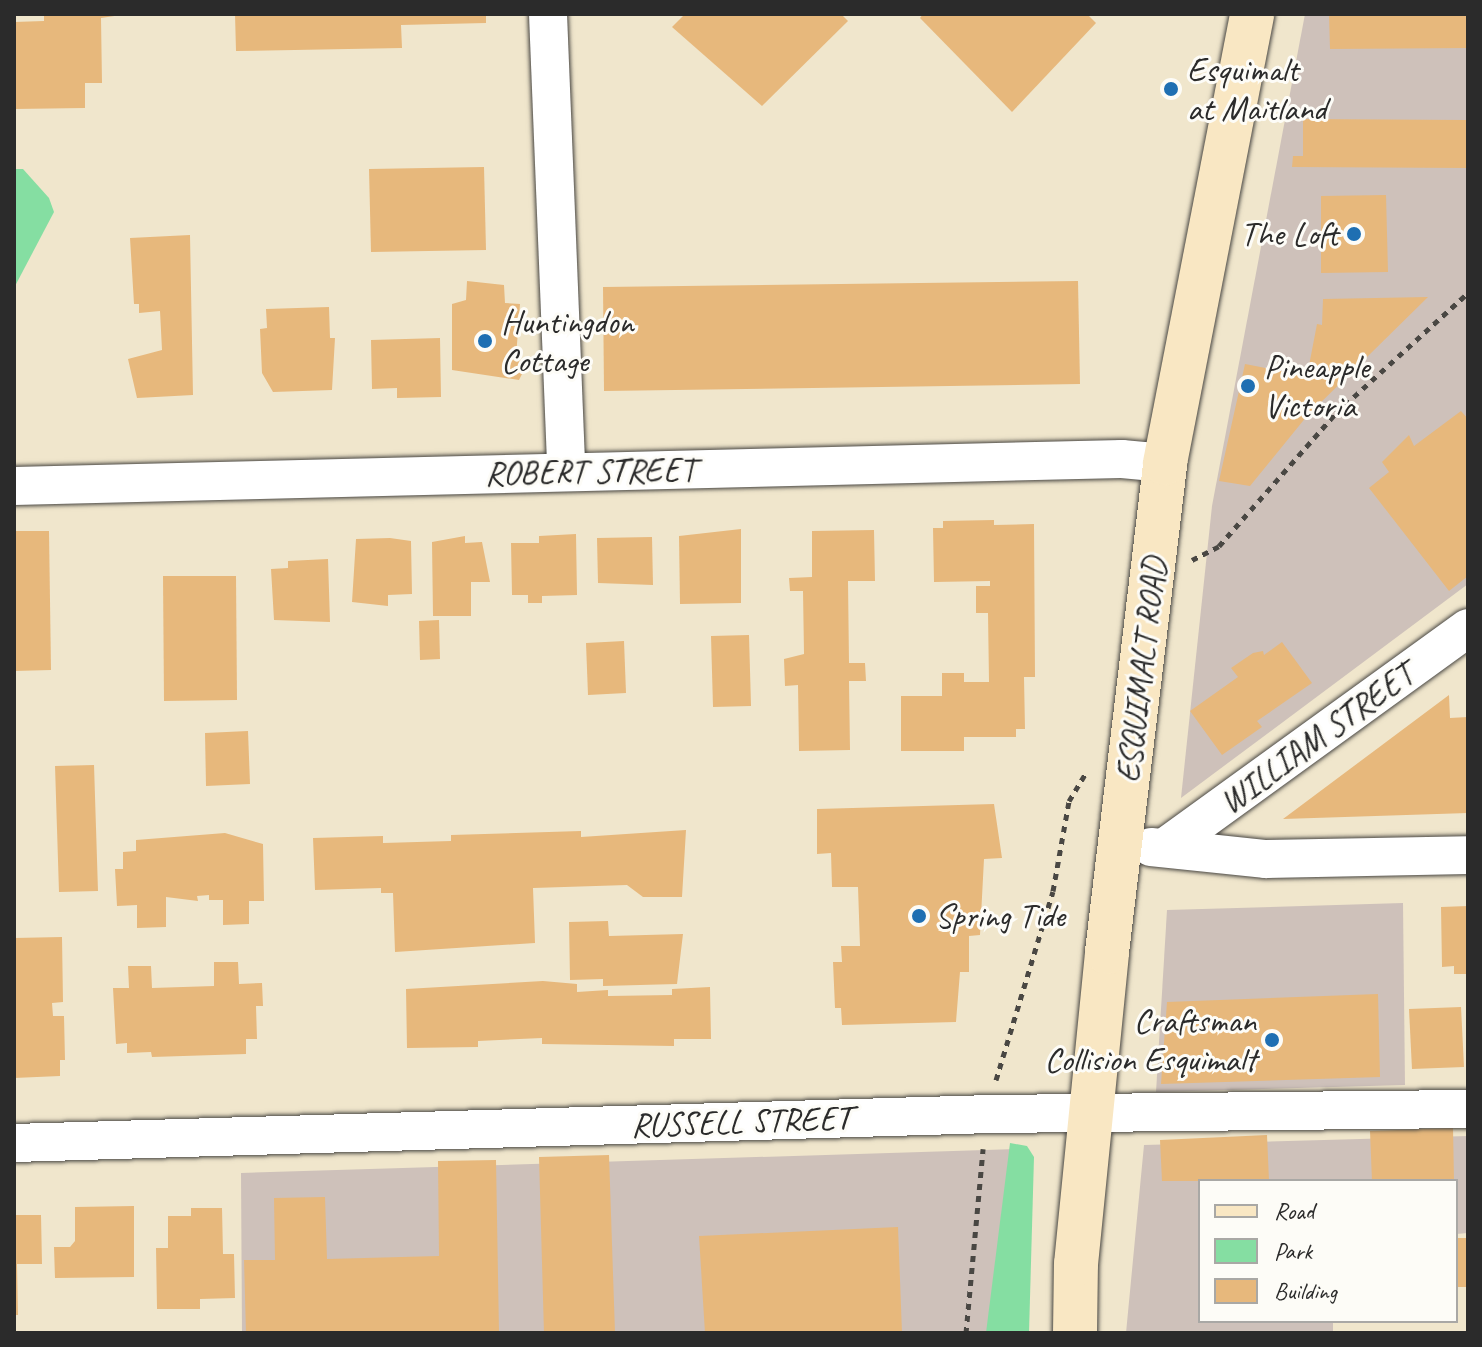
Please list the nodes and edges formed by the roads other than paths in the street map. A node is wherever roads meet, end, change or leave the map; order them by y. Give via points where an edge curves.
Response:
1 (548, 14) edge
2 (1252, 14) edge
3 (1165, 463) junction
4 (566, 471) junction
5 (14, 486) edge
6 (1468, 628) edge
7 (1121, 845) junction
8 (1164, 848) junction
9 (1468, 855) edge
10 (1468, 1109) edge
11 (1091, 1117) junction
12 (14, 1143) edge
13 (1075, 1333) edge

1 - 4 street
2 - 3 main road, ESQUIMALT ROAD
3 - 4 street, ROBERT STREET
3 - 7 main road, ESQUIMALT ROAD
4 - 5 street, ROBERT STREET
6 - 8 street, WILLIAM STREET
7 - 8 street
7 - 11 main road, ESQUIMALT ROAD
8 - 9 street via 1266,859
10 - 11 street, RUSSELL STREET
11 - 12 street, RUSSELL STREET via 990,1114
11 - 13 main road, ESQUIMALT ROAD via 1076,1264

